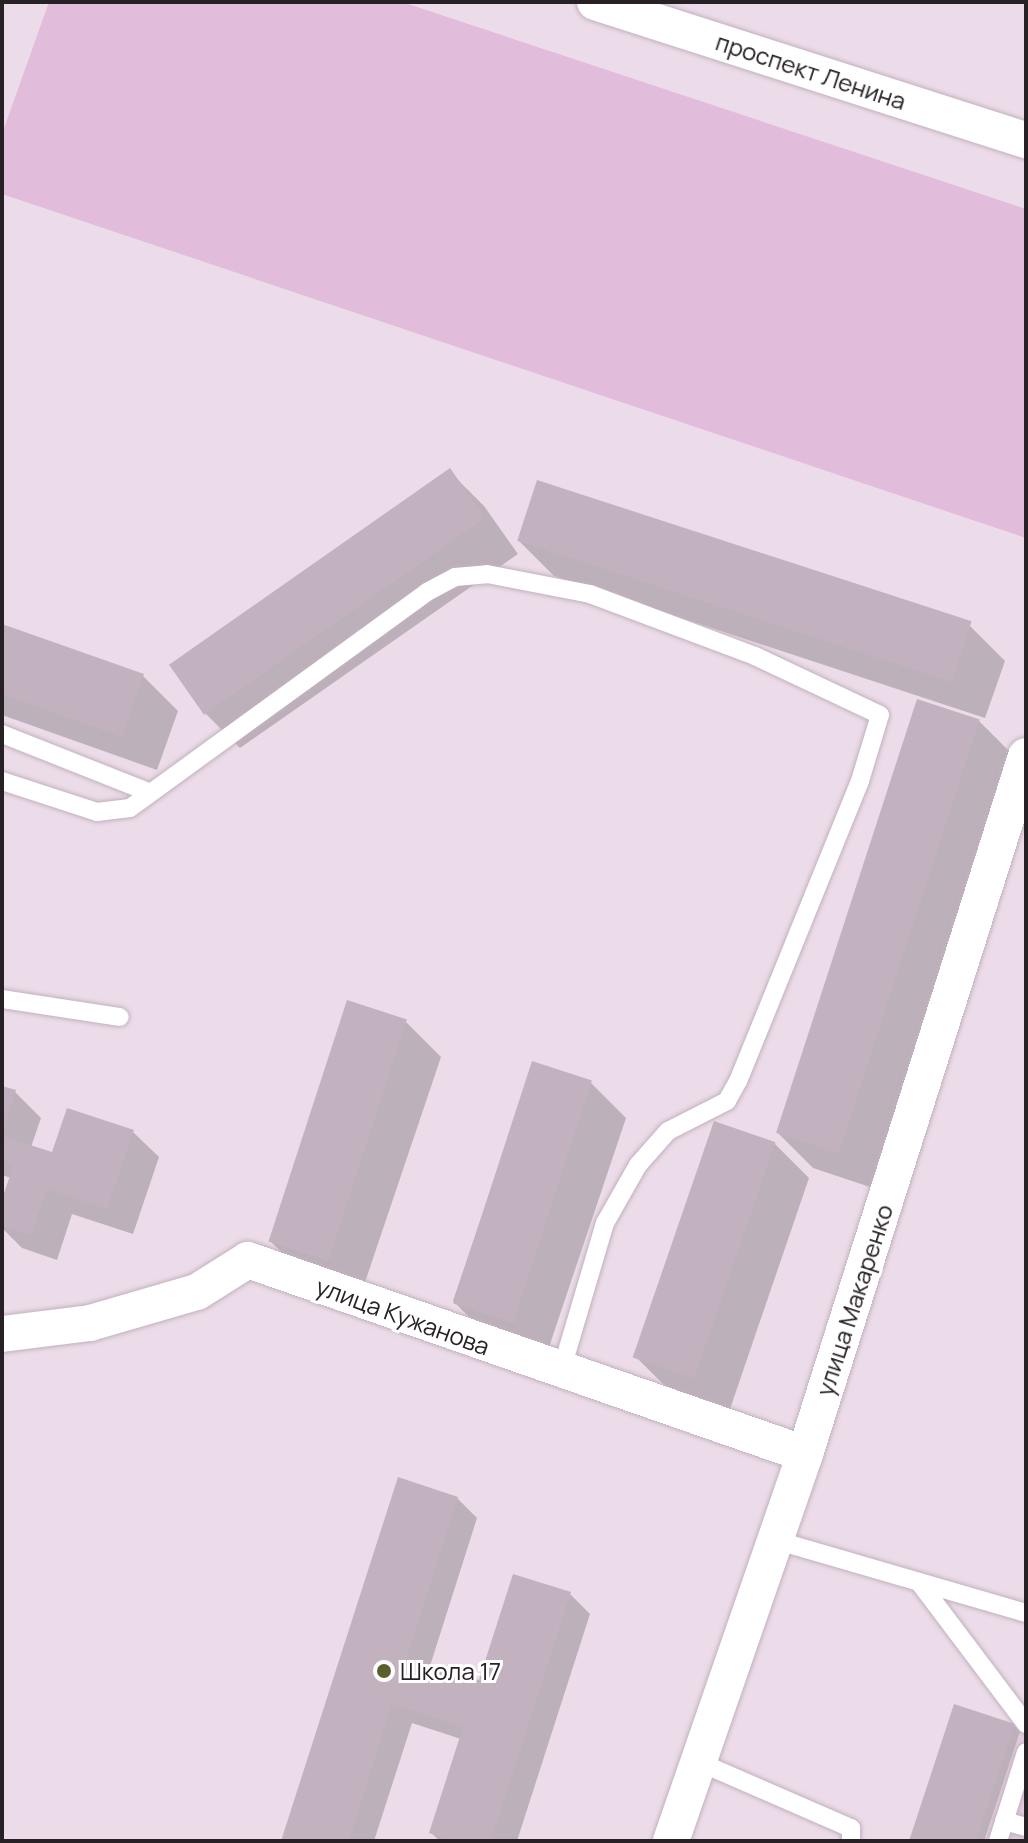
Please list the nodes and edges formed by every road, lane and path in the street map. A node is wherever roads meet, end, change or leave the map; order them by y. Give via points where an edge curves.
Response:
1 (595, 2) edge
2 (1026, 140) edge
3 (2, 734) edge
4 (1026, 756) edge
5 (2, 781) edge
6 (146, 791) junction
7 (2, 999) edge
8 (120, 1017) dead end
9 (2, 1334) edge
10 (561, 1372) junction
11 (805, 1454) junction
12 (775, 1540) junction
13 (919, 1582) junction
14 (1026, 1613) edge
15 (1026, 1724) edge
16 (1026, 1752) edge
17 (699, 1762) junction
18 (1004, 1821) junction
19 (1026, 1827) edge
20 (671, 1841) edge
21 (851, 1841) edge
22 (998, 1841) edge

1 - 2 street, проспект Ленина
3 - 6 lane
4 - 11 street, улица Макаренко
5 - 6 lane via 97,812 130,808
6 - 10 lane via 455,577 487,574 590,594 755,656 880,715 860,781 738,1081 727,1101 668,1131 638,1165 605,1223
7 - 8 lane
9 - 10 street, улица Кужанова via 90,1323 197,1292 248,1260
10 - 11 street, улица Кужанова
11 - 12 street, улица Макаренко
12 - 13 lane
12 - 17 street, улица Макаренко
13 - 14 lane
13 - 15 lane
16 - 18 lane
17 - 20 street, улица Макаренко
17 - 21 lane via 851,1828
18 - 19 lane
18 - 22 lane

